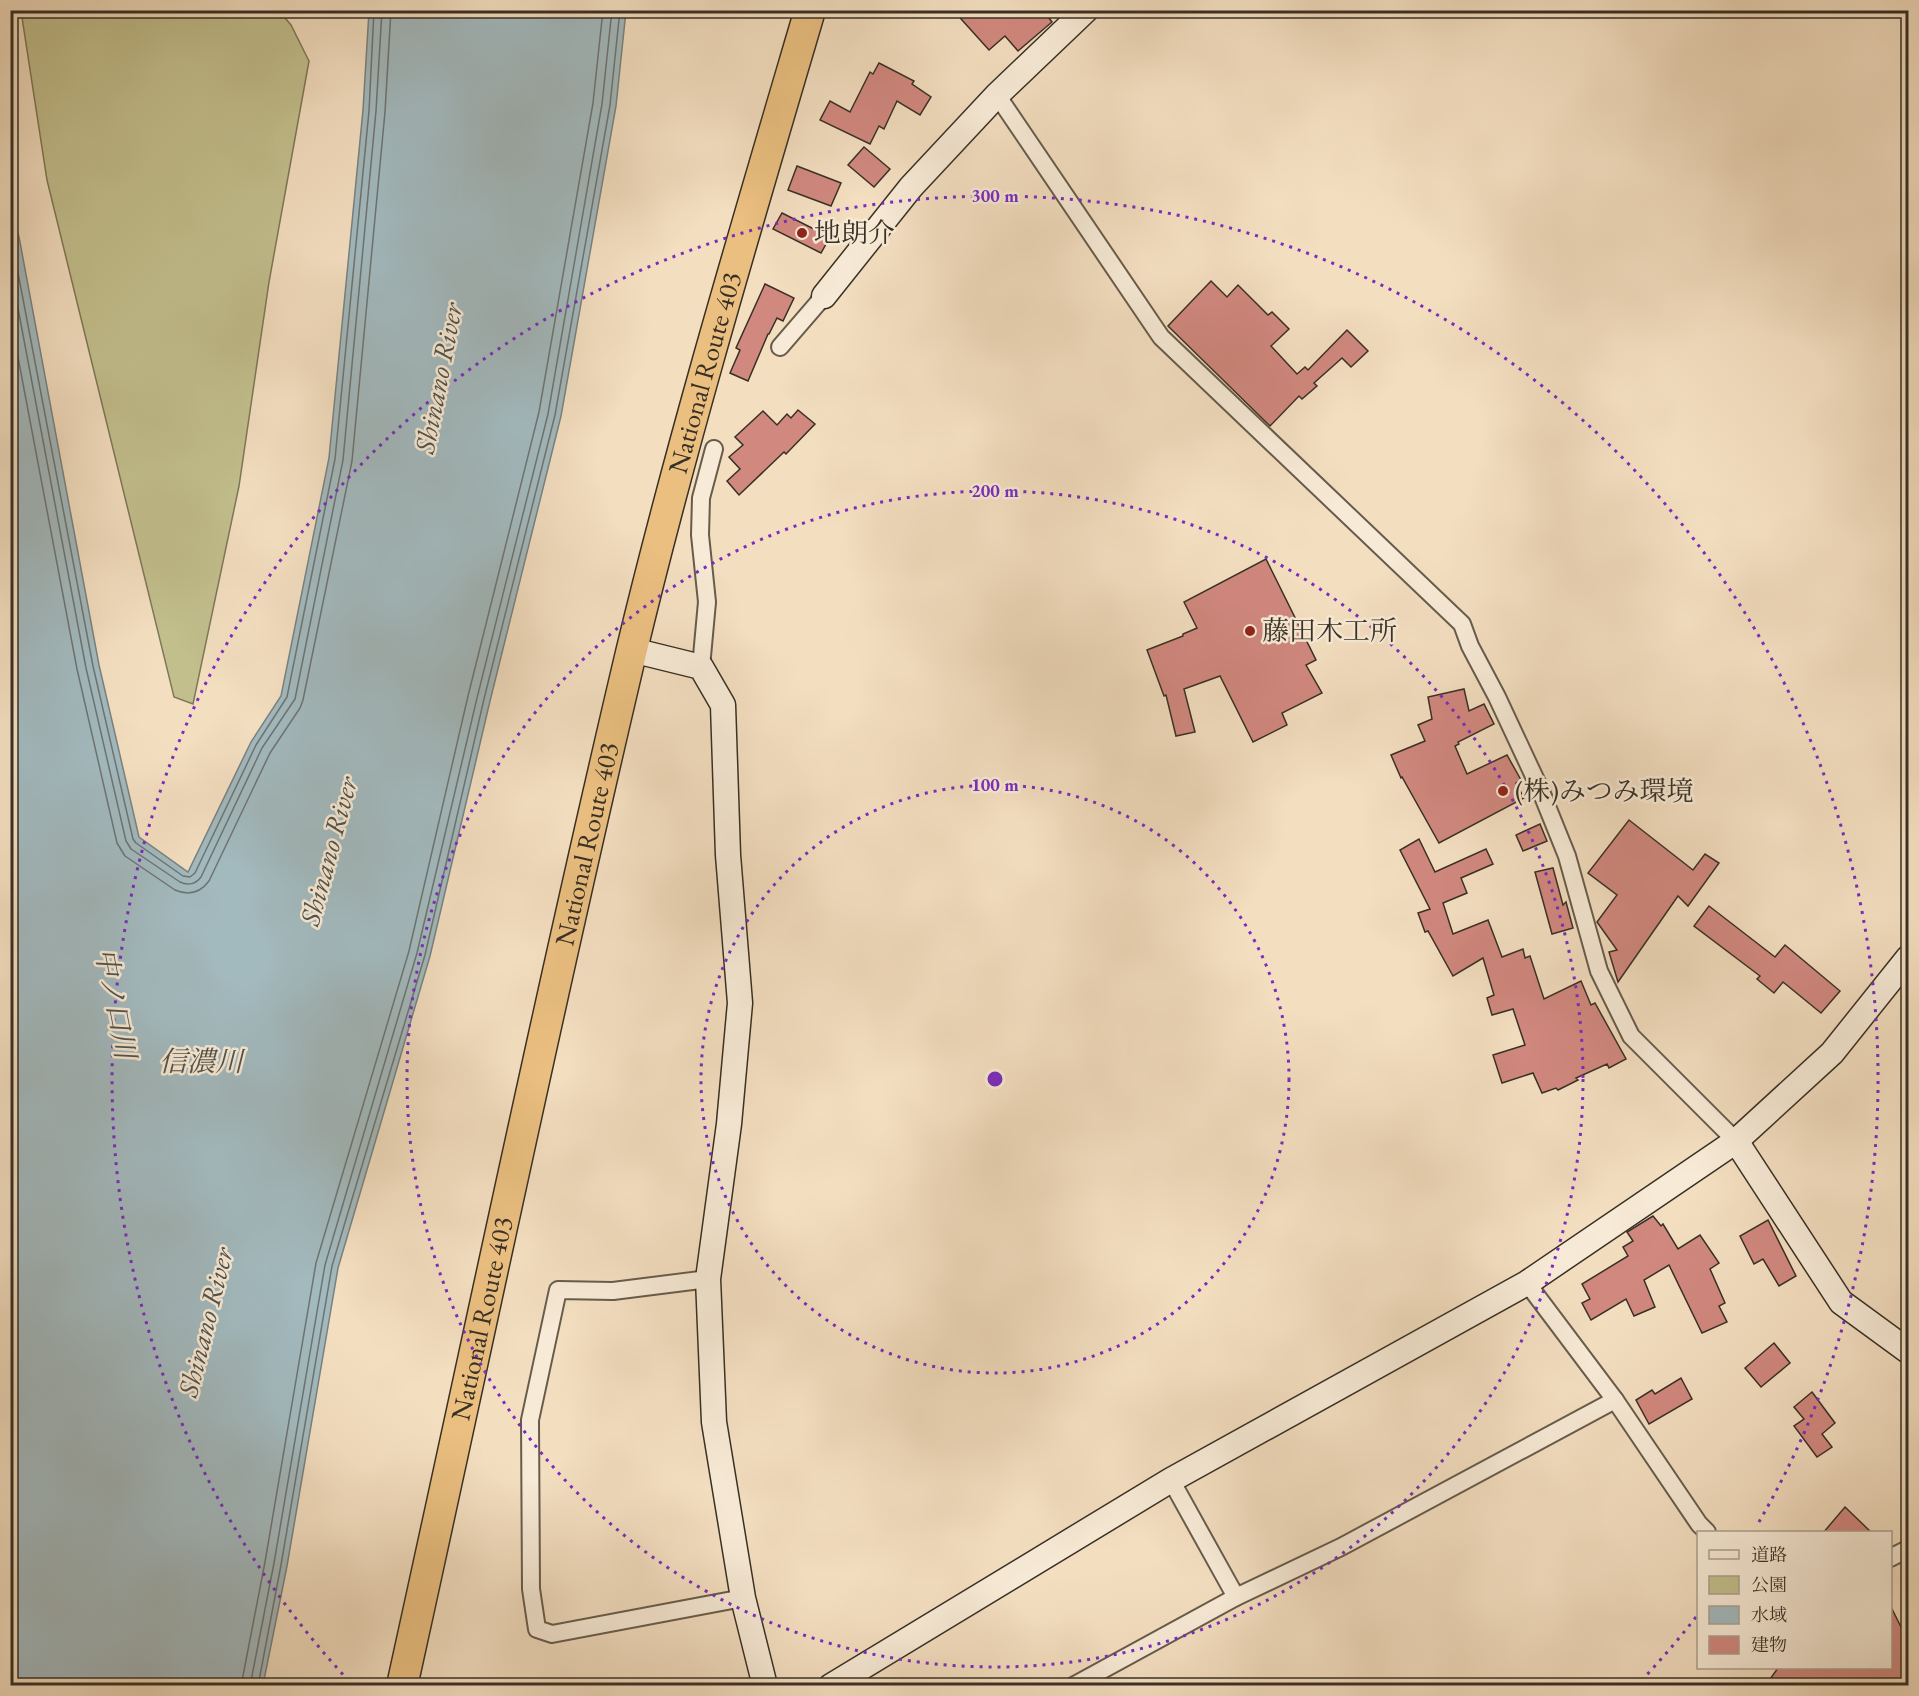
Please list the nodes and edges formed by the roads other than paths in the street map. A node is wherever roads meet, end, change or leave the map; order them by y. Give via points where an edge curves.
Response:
1 (810, 10) edge
2 (1086, 10) edge
3 (997, 95) junction
4 (824, 296) joint
5 (780, 347) dead end
6 (714, 449) dead end
7 (632, 650) junction
8 (701, 668) junction
9 (1908, 958) edge
10 (1736, 1141) junction
11 (708, 1279) junction
12 (1527, 1283) junction
13 (1908, 1352) edge
14 (1615, 1400) junction
15 (1171, 1480) junction
16 (1705, 1531) edge
17 (1236, 1597) junction
18 (744, 1598) junction
19 (402, 1686) edge
20 (765, 1686) edge
21 (831, 1686) edge
22 (1073, 1686) edge

1 - 7 highway, National Route 403 via 710,350
2 - 3 street
3 - 4 street via 910,187
3 - 10 street via 1161,337 1462,624 1540,789 1567,856 1599,971 1631,1036
4 - 5 street
6 - 8 street via 701,498 700,535 707,602
7 - 8 street
7 - 19 highway, National Route 403
8 - 11 street via 723,705 728,855 740,1003 729,1124
9 - 10 street via 1832,1053
10 - 12 street
10 - 13 street via 1841,1302
11 - 18 street via 714,1422
11 - 18 street via 613,1291 558,1290 530,1420 531,1589 537,1629 552,1634
12 - 14 street
12 - 15 street
14 - 16 street
14 - 17 street via 1341,1547
15 - 17 street
15 - 21 street
17 - 22 street
18 - 20 street

